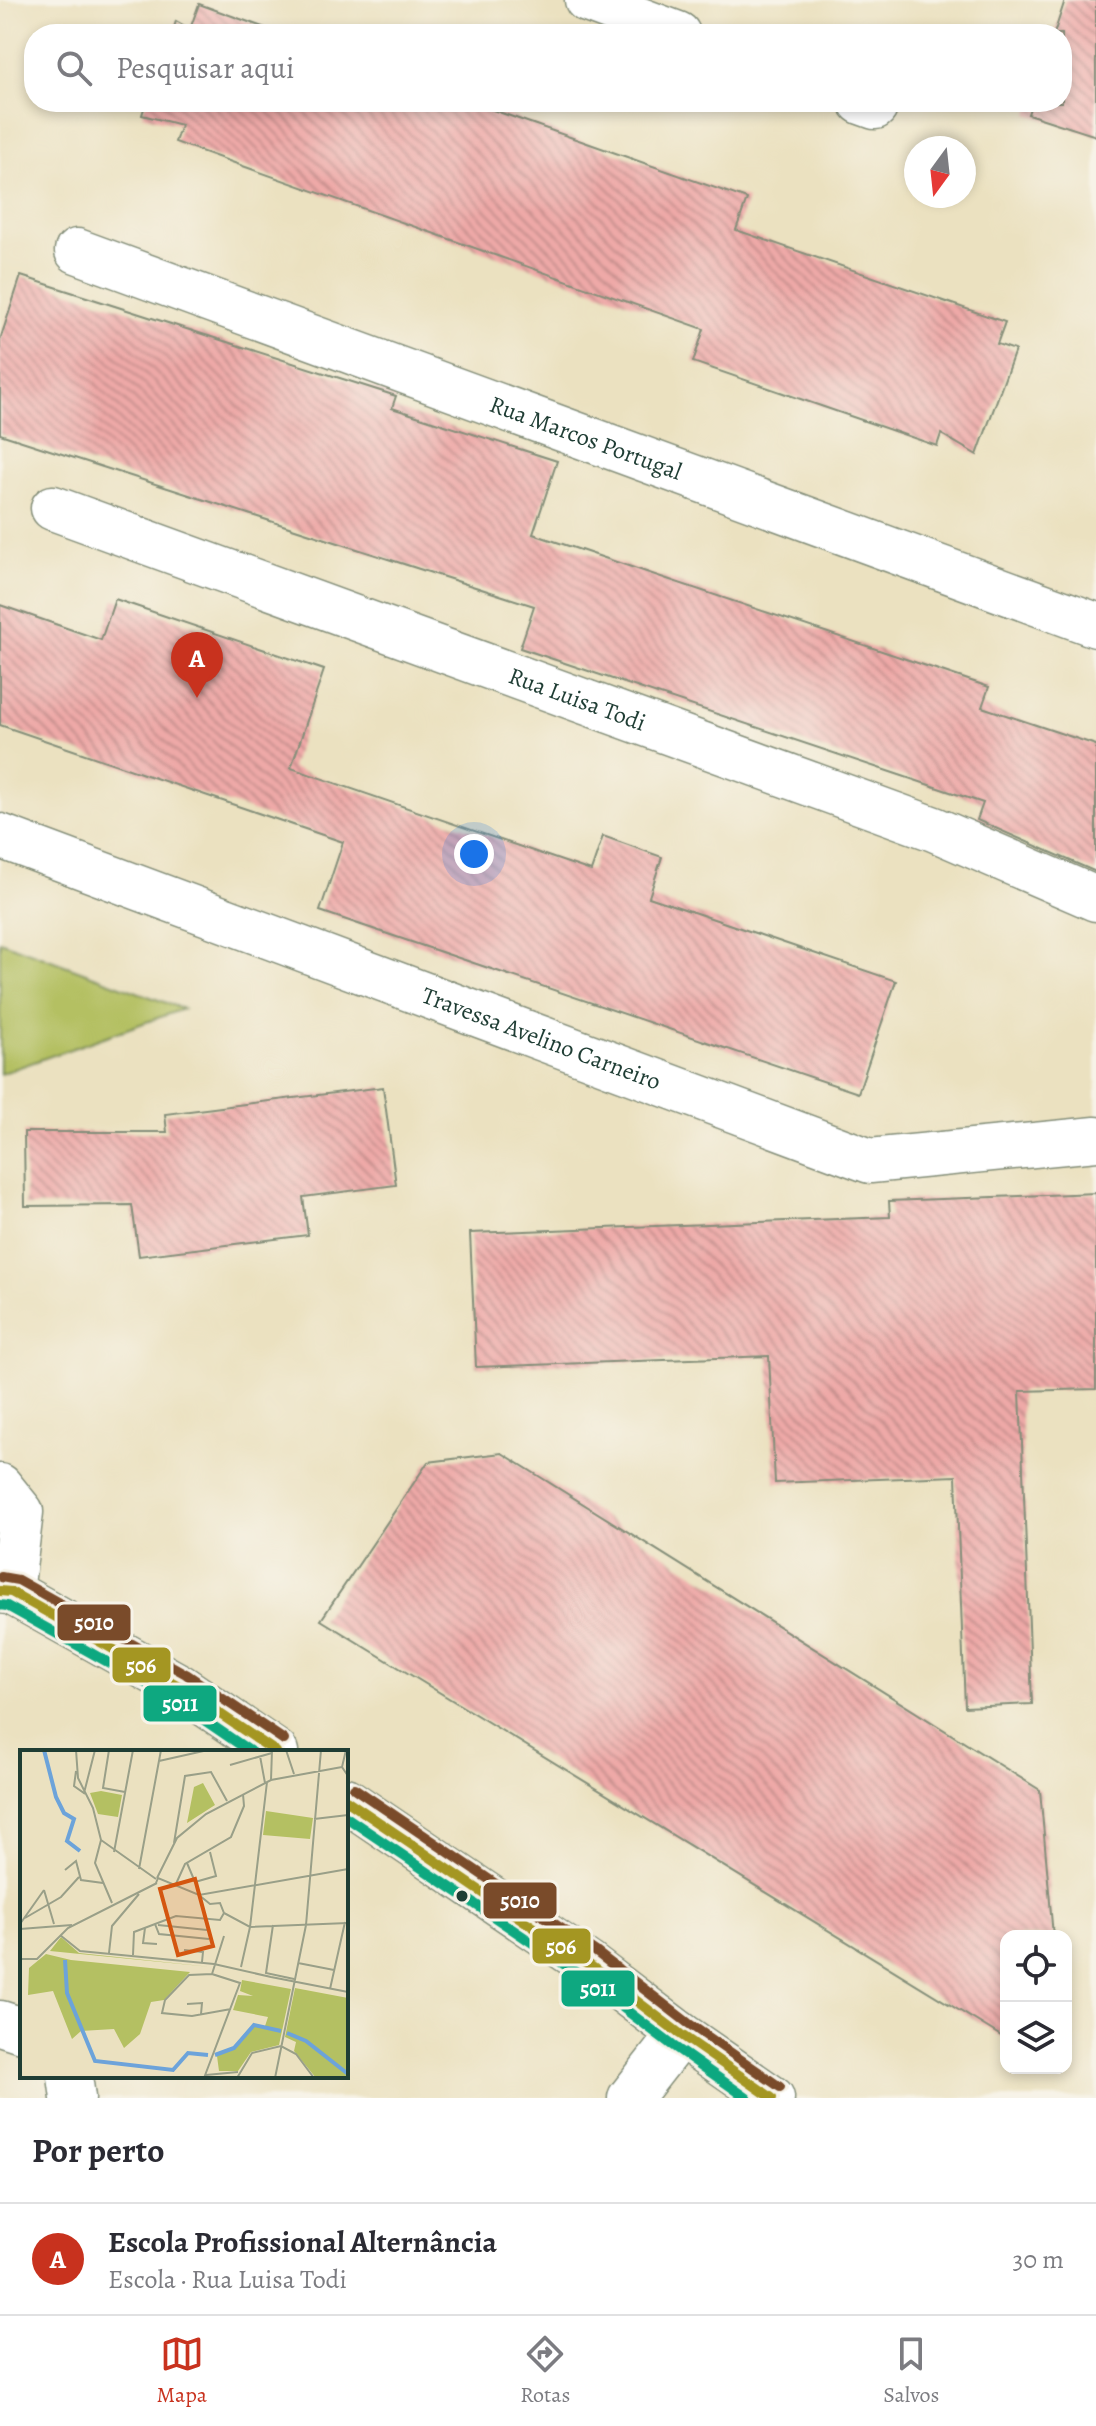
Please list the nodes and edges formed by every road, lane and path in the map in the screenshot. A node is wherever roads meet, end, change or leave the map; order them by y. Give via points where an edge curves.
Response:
1 (587, 0) edge
2 (651, 24) edge
3 (77, 251) dead end
4 (53, 508) dead end
5 (1096, 625) edge
6 (0, 836) edge
7 (1096, 899) edge
8 (1096, 1139) edge
9 (0, 1486) edge
10 (5, 1592) edge
11 (273, 1750) edge
12 (348, 1801) edge
13 (0, 2023) edge
14 (20, 2029) edge
15 (680, 2034) junction
16 (70, 2078) edge
17 (73, 2098) edge
18 (630, 2098) edge
19 (772, 2098) edge

1 - 2 street
3 - 5 street, Rua Marcos Portugal
4 - 7 street, Rua Luisa Todi via 934,829
6 - 8 street, Travessa Avelino Carneiro via 870,1161
9 - 10 street via 21,1512
10 - 11 street via 179,1686
12 - 15 street via 588,1964
13 - 14 street
15 - 18 street
15 - 19 street
16 - 17 street

